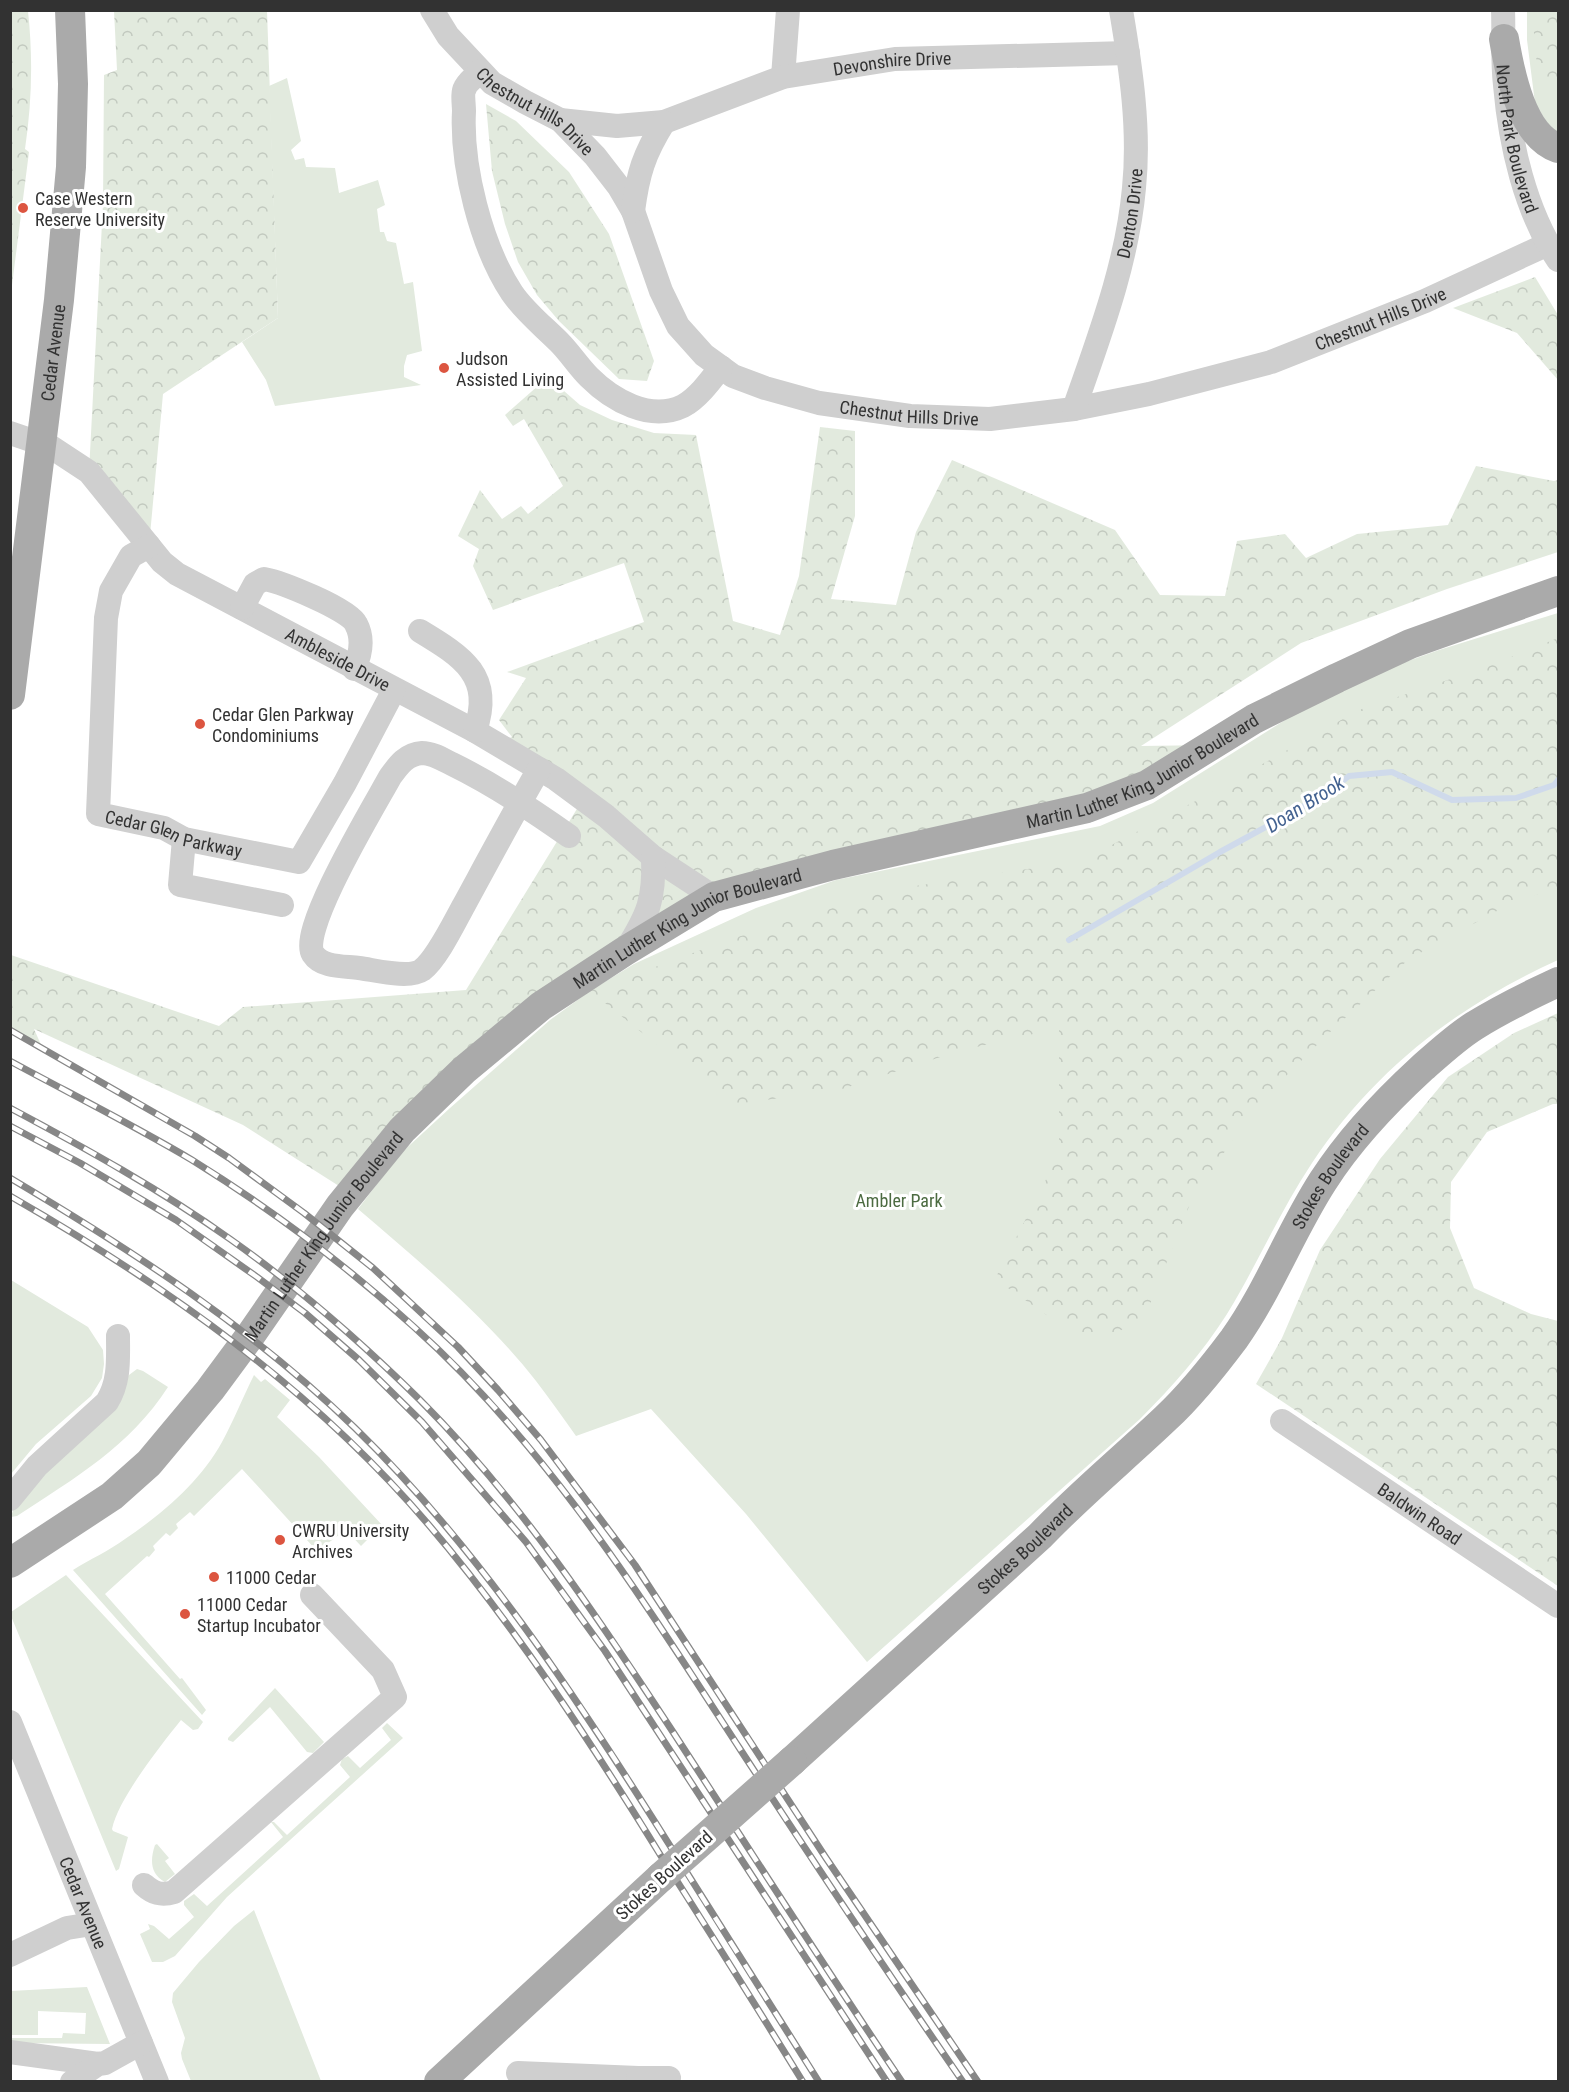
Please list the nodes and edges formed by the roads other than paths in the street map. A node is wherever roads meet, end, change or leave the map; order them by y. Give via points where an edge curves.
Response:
1 (70, 10) edge
2 (432, 10) edge
3 (788, 10) edge
4 (1121, 10) edge
5 (1504, 25) edge
6 (1128, 53) junction
7 (480, 71) junction
8 (783, 77) junction
9 (560, 120) junction
10 (664, 122) junction
11 (1558, 148) edge
12 (633, 211) junction
13 (1553, 252) edge
14 (721, 367) junction
15 (1074, 409) junction
16 (10, 433) edge
17 (41, 443) junction
18 (149, 546) junction
19 (19, 560) edge
20 (1558, 591) edge
21 (242, 608) junction
22 (420, 631) dead end
23 (354, 669) junction
24 (394, 690) junction
25 (10, 695) edge
26 (475, 731) junction
27 (539, 769) junction
28 (520, 802) junction
29 (569, 836) dead end
30 (184, 839) junction
31 (653, 857) junction
32 (714, 897) junction
33 (282, 904) dead end
34 (625, 951) junction
35 (1558, 982) edge
36 (118, 1336) dead end
37 (1282, 1421) dead end
38 (10, 1498) edge
39 (10, 1563) edge
40 (312, 1595) dead end
41 (1558, 1606) edge
42 (10, 1722) edge
43 (144, 1885) dead end
44 (92, 1924) junction
45 (10, 1955) edge
46 (141, 2043) junction
47 (10, 2052) edge
48 (98, 2064) junction
49 (461, 2070) edge
50 (518, 2073) dead end
51 (669, 2078) dead end
52 (638, 2080) edge
53 (72, 2082) edge
54 (157, 2082) edge
55 (438, 2082) edge

1 - 17 main road, Cedar Avenue via 71,167
2 - 7 street, Chestnut Hills Drive via 448,36
3 - 8 street
4 - 6 street, Denton Drive
5 - 11 main road via 1510,74 1531,127 1539,138
5 - 13 street, North Park Boulevard via 1504,83 1513,141 1523,183
6 - 8 street, Devonshire Drive via 895,59
6 - 15 street, Denton Drive via 1136,127 1134,189 1113,300
7 - 9 street, Chestnut Hills Drive via 492,83
7 - 14 street via 465,88 464,155 491,250 513,294 589,377 615,397 641,409 683,406
8 - 10 street, Devonshire Drive
9 - 10 street, Devonshire Drive via 617,126
9 - 12 street, Chestnut Hills Drive via 595,156
10 - 12 street via 648,148 637,179
12 - 14 street, Chestnut Hills Drive via 660,291 678,326 704,356
13 - 15 street, Chestnut Hills Drive via 1270,362
14 - 15 street, Chestnut Hills Drive via 765,388 819,403 894,414 990,419
16 - 17 street, Ambleside Drive
17 - 18 street, Ambleside Drive via 88,472
17 - 19 main road, Cedar Avenue
18 - 21 street, Ambleside Drive via 177,574
18 - 30 street, Cedar Glen Parkway via 131,556 111,591 106,618 98,814 164,828
19 - 25 main road, Cedar Avenue
20 - 32 main road, Martin Luther King Junior Boulevard via 1410,644 1254,719 1148,785 1087,808 833,864
21 - 23 street, Ambleside Drive
21 - 23 street via 255,584 264,579 285,584 342,611 356,622 359,633 360,656
22 - 26 street via 456,655 477,680 482,697
23 - 24 street, Ambleside Drive
24 - 26 street, Ambleside Drive
24 - 30 street, Cedar Glen Parkway via 300,862
26 - 27 street, Ambleside Drive
27 - 28 street
27 - 31 street, Ambleside Drive via 606,816
28 - 28 street via 451,930 422,970 406,975 324,963 313,954 312,930 320,911 400,763 412,755 429,753
28 - 29 street
30 - 33 street via 180,885
31 - 32 street, Ambleside Drive
31 - 34 street via 651,902 645,920
32 - 34 main road, Martin Luther King Junior Boulevard
34 - 39 main road, Martin Luther King Junior Boulevard via 541,1006 464,1070 402,1130 340,1206 210,1390 149,1463 112,1496
35 - 49 main road, Stokes Boulevard, bridge via 1473,1027 1391,1097 1322,1182 1258,1302 1234,1338 1167,1416 1040,1536 661,1877
36 - 38 street via 118,1371 107,1402 37,1466
37 - 41 street, Baldwin Road
40 - 43 street via 383,1670 395,1697 174,1893 157,1894
42 - 44 street, Cedar Avenue
44 - 45 street via 67,1928
44 - 46 street, Cedar Avenue
46 - 48 street
46 - 54 street, Cedar Avenue
47 - 48 street
48 - 53 street
49 - 55 main road, Stokes Boulevard
50 - 52 street
51 - 52 street

